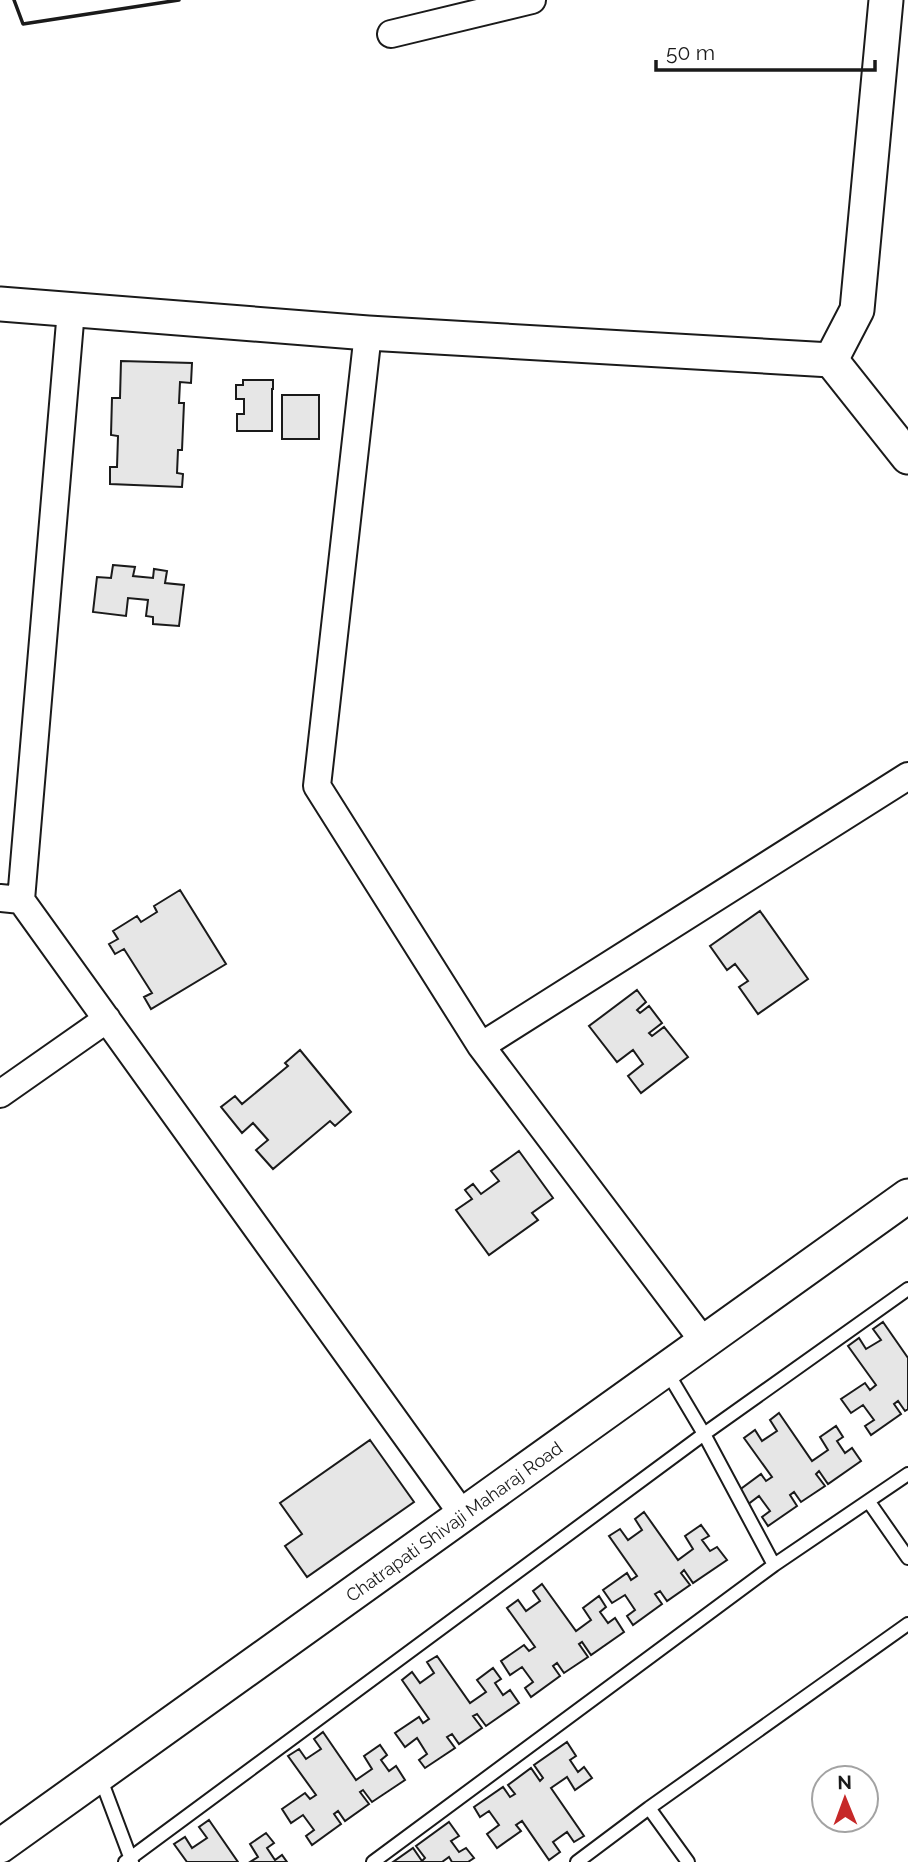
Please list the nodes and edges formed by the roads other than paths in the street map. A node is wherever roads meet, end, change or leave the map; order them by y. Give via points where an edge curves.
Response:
1 (532, 0) edge
2 (886, 0) edge
3 (391, 34) dead end
4 (0, 304) edge
5 (71, 310) junction
6 (368, 333) junction
7 (831, 360) junction
8 (908, 457) edge
9 (908, 776) edge
10 (10, 899) edge
11 (107, 1019) junction
12 (481, 1046) junction
13 (0, 1094) edge
14 (908, 1196) edge
15 (908, 1289) edge
16 (704, 1342) junction
17 (666, 1369) junction
18 (704, 1434) junction
19 (908, 1474) edge
20 (869, 1502) junction
21 (463, 1515) junction
22 (908, 1558) edge
23 (774, 1565) junction
24 (908, 1624) edge
25 (100, 1775) junction
26 (649, 1808) junction
27 (0, 1846) edge
28 (129, 1861) edge
29 (373, 1862) edge
30 (577, 1862) edge
31 (688, 1862) edge

1 - 3 street
2 - 7 street via 857,310
4 - 5 street
5 - 6 street
5 - 10 street
6 - 7 street
6 - 12 street via 317,786
7 - 8 street
9 - 12 street
10 - 11 street
11 - 13 street
11 - 21 street
12 - 16 street
14 - 16 street, Chatrapati Shivaji Maharaj Road
15 - 18 lane
16 - 17 street, Chatrapati Shivaji Maharaj Road
17 - 18 lane
17 - 21 street, Chatrapati Shivaji Maharaj Road
18 - 23 lane
18 - 28 lane
19 - 20 lane
20 - 22 lane
20 - 23 lane
21 - 25 street, Chatrapati Shivaji Maharaj Road
23 - 29 lane
24 - 26 lane
25 - 27 street, Chatrapati Shivaji Maharaj Road
25 - 28 lane
26 - 30 lane
26 - 31 lane

